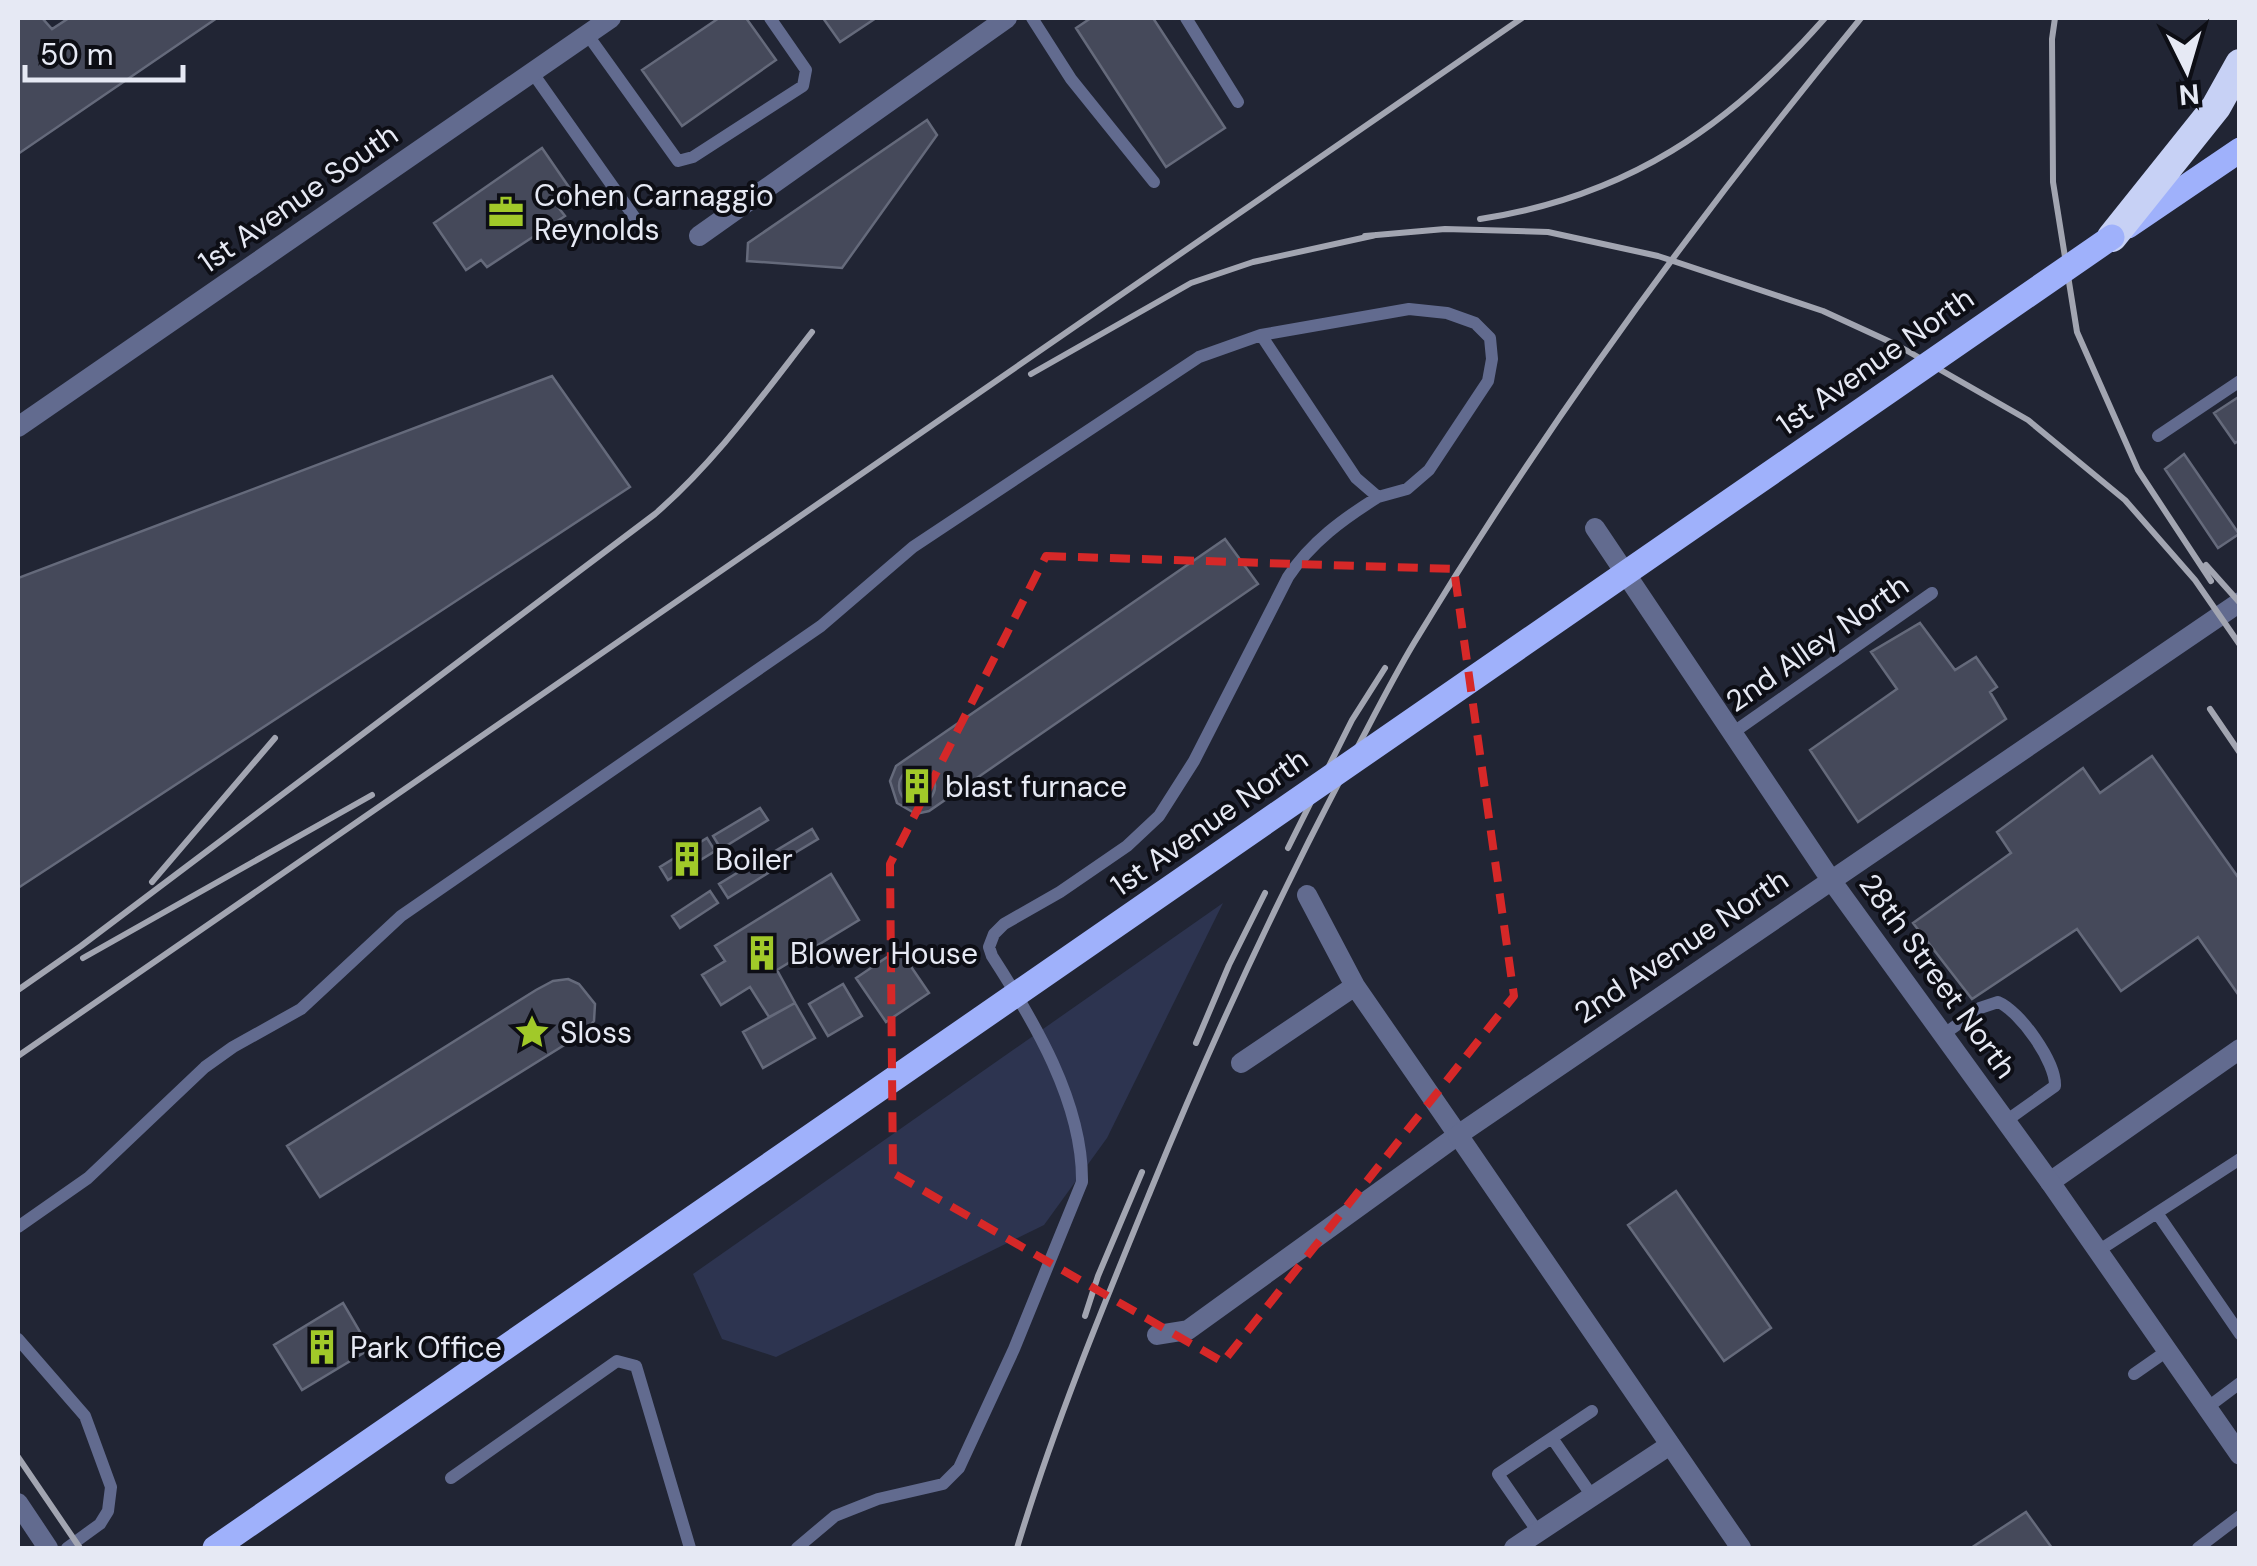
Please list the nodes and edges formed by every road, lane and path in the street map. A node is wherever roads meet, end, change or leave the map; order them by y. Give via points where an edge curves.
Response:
1 (611, 18) edge
2 (770, 18) edge
3 (1007, 18) edge
4 (1032, 18) edge
5 (1186, 18) edge
6 (587, 34) junction
7 (2240, 64) edge
8 (532, 72) junction
9 (1238, 102) dead end
10 (2240, 150) edge
11 (2176, 178) junction
12 (1154, 182) dead end
13 (635, 218) dead end
14 (700, 236) dead end
15 (2112, 237) joint
16 (1261, 334) junction
17 (2240, 381) edge
18 (18, 427) edge
19 (2158, 436) dead end
20 (1378, 497) junction
21 (1595, 528) dead end
22 (1932, 594) dead end
23 (2240, 602) edge
24 (1731, 734) junction
25 (1831, 880) junction
26 (1308, 895) dead end
27 (1355, 986) junction
28 (1943, 1035) junction
29 (2240, 1049) edge
30 (1241, 1063) dead end
31 (2006, 1122) junction
32 (1458, 1135) junction
33 (2240, 1160) edge
34 (2050, 1182) junction
35 (2157, 1213) junction
36 (18, 1227) edge
37 (2098, 1251) junction
38 (2240, 1334) edge
39 (1158, 1336) dead end
40 (18, 1339) edge
41 (2166, 1351) junction
42 (2134, 1374) dead end
43 (2240, 1383) edge
44 (2208, 1407) junction
45 (1592, 1411) dead end
46 (1552, 1438) junction
47 (1670, 1445) junction
48 (2240, 1456) edge
49 (451, 1478) dead end
50 (1592, 1496) junction
51 (18, 1503) edge
52 (2240, 1516) edge
53 (1538, 1532) junction
54 (48, 1548) edge
55 (68, 1548) edge
56 (216, 1548) edge
57 (690, 1548) edge
58 (796, 1548) edge
59 (1514, 1548) edge
60 (1741, 1548) edge
61 (2198, 1548) edge

1 - 6 street, 1st Avenue South
2 - 6 lane via 806,70 803,86 678,161
3 - 14 street
4 - 12 lane via 1071,80
5 - 9 lane
6 - 8 street, 1st Avenue South
7 - 11 highway
8 - 13 lane
8 - 18 street, 1st Avenue South
10 - 11 main road
11 - 15 highway
15 - 56 main road, 1st Avenue North, bridge
16 - 20 lane via 1356,478
16 - 20 lane via 1408,309 1475,322 1490,338 1488,381 1430,470 1407,489
16 - 36 lane via 1199,356 912,547 821,626 401,916 301,1009 232,1046 88,1178
17 - 19 lane
20 - 58 lane via 1340,521 1295,566 1159,816 1127,846 994,934 992,956 1035,1030 1078,1131 1082,1182 959,1468 943,1484 835,1516
21 - 24 street, 28th Street North
22 - 24 lane, 2nd Alley North
23 - 25 street, 2nd Avenue North
24 - 25 street, 28th Street North
25 - 28 street, 28th Street North
25 - 32 street, 2nd Avenue North
26 - 27 street
27 - 30 street
27 - 32 street
28 - 31 street, 28th Street North
28 - 31 lane via 1980,1008 1998,1002 2011,1008 2056,1073 2055,1086
29 - 34 street
31 - 34 street, 28th Street North
32 - 39 street, 2nd Avenue North via 1188,1330
32 - 47 street
33 - 35 lane
34 - 37 street, 28th Street North
35 - 37 lane
35 - 38 lane
37 - 41 street, 28th Street North
40 - 55 lane via 84,1416 112,1487 100,1524
41 - 42 lane
41 - 44 street, 28th Street North
43 - 44 lane
44 - 48 street, 28th Street North
45 - 46 lane
46 - 50 lane
46 - 53 lane via 1498,1474
47 - 50 street
47 - 60 street
49 - 57 lane via 617,1361 636,1366
50 - 53 street
51 - 54 street
52 - 61 lane
53 - 59 street

